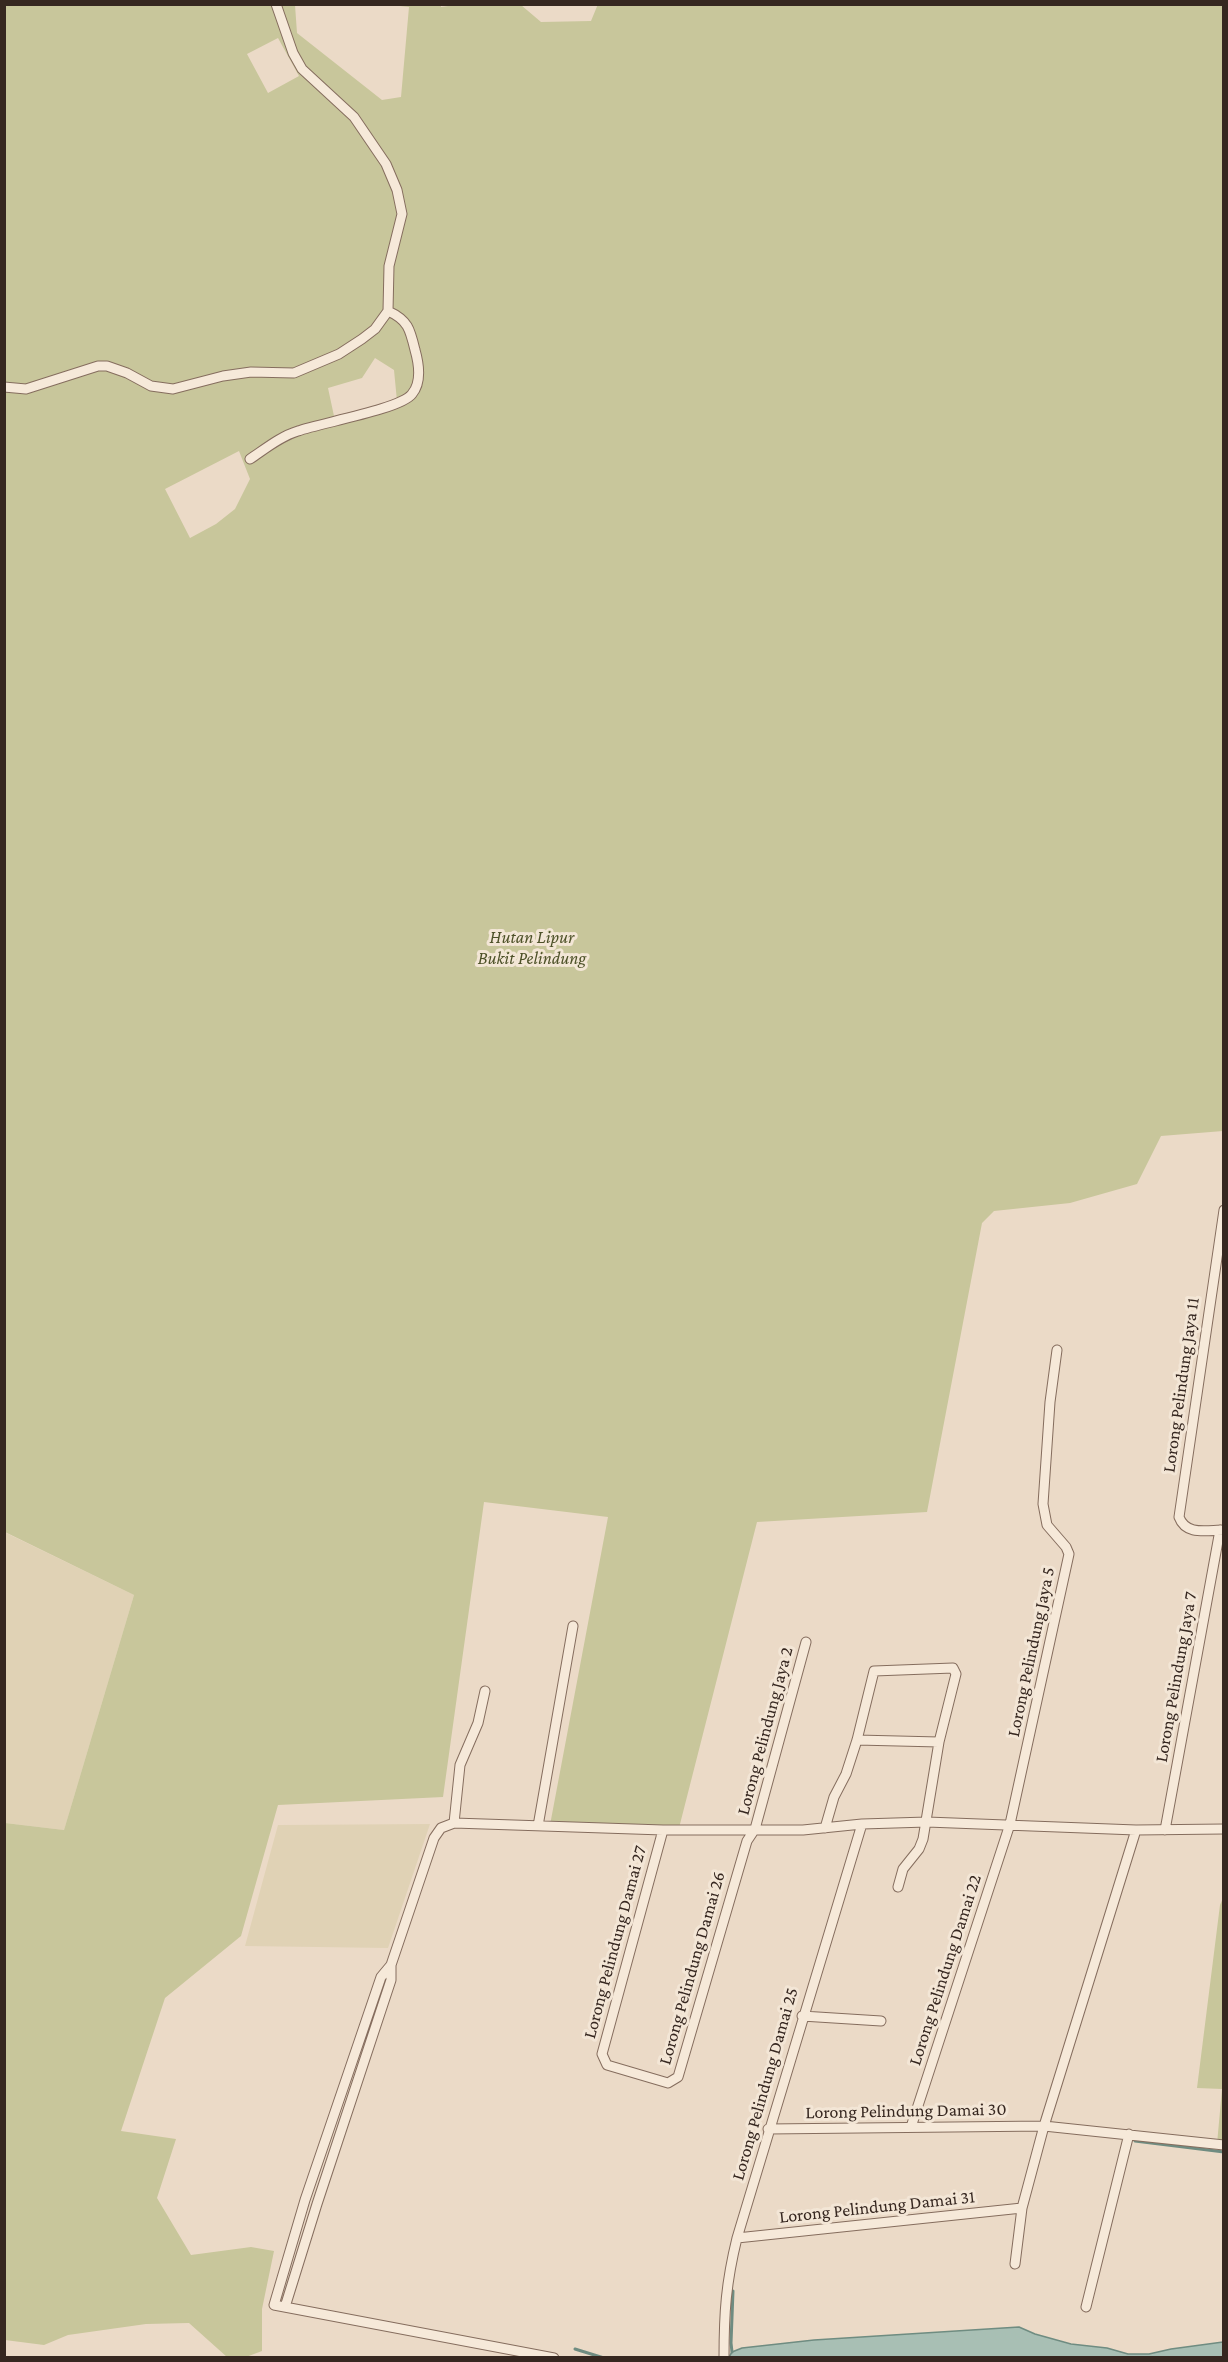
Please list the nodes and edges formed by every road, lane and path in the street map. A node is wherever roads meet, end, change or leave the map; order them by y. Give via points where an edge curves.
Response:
1 (276, 4) edge
2 (388, 311) junction
3 (4, 387) edge
4 (250, 459) dead end
5 (1224, 1210) edge
6 (1057, 1350) dead end
7 (1222, 1530) edge
8 (573, 1626) dead end
9 (806, 1642) dead end
10 (485, 1691) dead end
11 (857, 1740) junction
12 (939, 1742) junction
13 (927, 1822) junction
14 (454, 1823) junction
15 (862, 1824) junction
16 (1010, 1824) junction
17 (538, 1826) junction
18 (825, 1828) junction
19 (755, 1829) junction
20 (1224, 1829) edge
21 (663, 1830) junction
22 (1136, 1830) junction
23 (1164, 1830) junction
24 (898, 1887) dead end
25 (802, 2016) junction
26 (881, 2021) dead end
27 (604, 2062) joint
28 (1044, 2126) junction
29 (910, 2127) junction
30 (768, 2129) junction
31 (1129, 2134) junction
32 (1224, 2145) edge
33 (1022, 2208) junction
34 (737, 2238) junction
35 (1015, 2264) dead end
36 (1086, 2307) dead end
37 (554, 2358) edge
38 (724, 2358) edge

1 - 2 street via 302,69 354,117 386,164 397,190 402,214 389,266
2 - 3 street via 362,339 294,374 251,372 173,389 151,386 98,366 26,389
2 - 4 street via 410,327 418,360 418,384 411,397 396,405 296,431
5 - 7 street, Lorong Pelindung Jaya 11 via 1179,1517 1191,1530
6 - 16 street, Lorong Pelindung Jaya 5 via 1043,1504 1047,1526 1069,1554
7 - 23 street, Lorong Pelindung Jaya 7
8 - 17 street
9 - 19 street, Lorong Pelindung Jaya 2
10 - 14 street via 478,1723 460,1765
11 - 12 street
11 - 12 street via 874,1671 948,1667 956,1674
11 - 18 street
12 - 13 street
13 - 15 street
13 - 16 street
13 - 24 street via 921,1844 903,1869
14 - 17 street
14 - 37 street via 441,1828 434,1838 390,1965 391,1980 285,2307
15 - 18 street
15 - 25 street, Lorong Pelindung Damai 25
16 - 22 street
16 - 29 street, Lorong Pelindung Damai 22
17 - 21 street
18 - 19 street
19 - 21 street
19 - 27 street, Lorong Pelindung Damai 26 via 747,1842 678,2077 668,2083
20 - 23 street
21 - 27 street, Lorong Pelindung Damai 27 via 602,2054
22 - 23 street
22 - 28 street
25 - 26 street
25 - 30 street, Lorong Pelindung Damai 25
28 - 29 street, Lorong Pelindung Damai 30
28 - 31 street, Lorong Pelindung Damai 30
28 - 33 street
29 - 30 street, Lorong Pelindung Damai 30
30 - 34 street, Lorong Pelindung Damai 25
31 - 32 street, Lorong Pelindung Damai 30
31 - 36 street
33 - 34 street, Lorong Pelindung Damai 31
33 - 35 street
34 - 38 street, Lorong Pelindung Damai 25 via 727,2277

